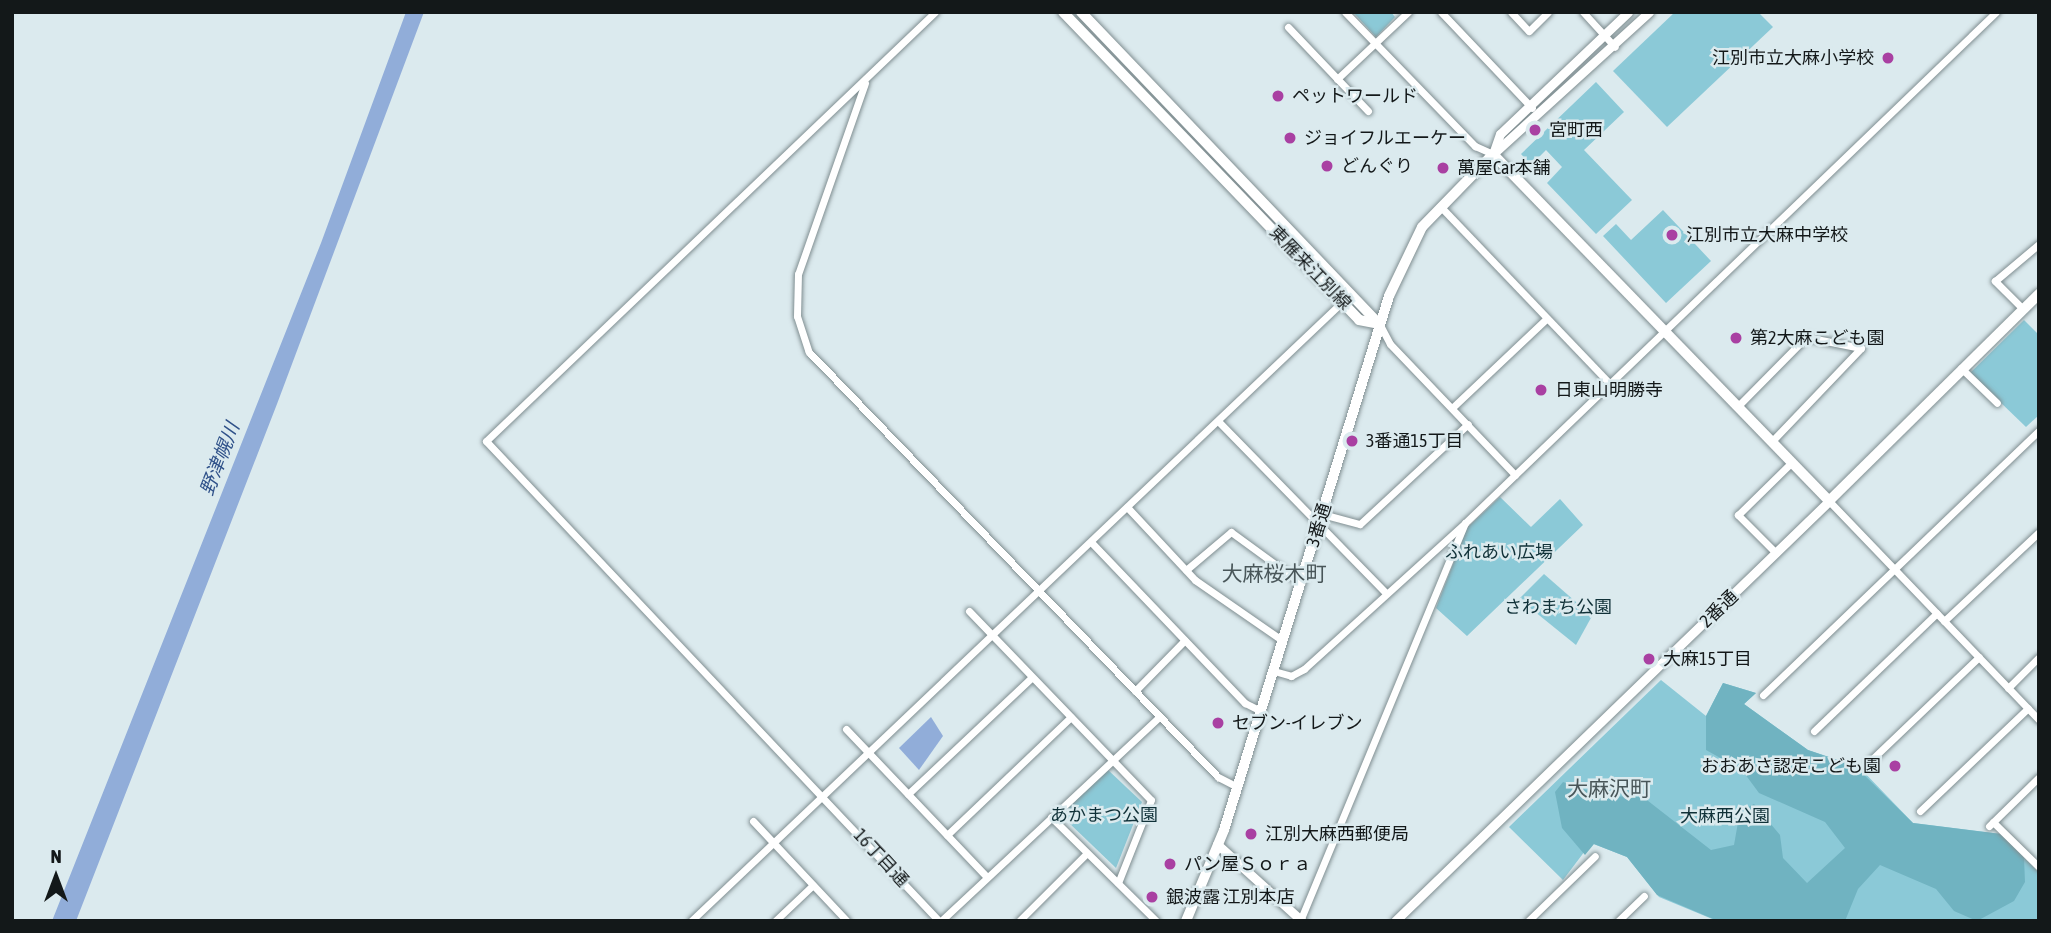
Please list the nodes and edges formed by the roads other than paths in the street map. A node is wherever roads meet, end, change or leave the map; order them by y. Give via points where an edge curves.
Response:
1 (935, 12) edge
2 (1063, 12) edge
3 (1081, 12) edge
4 (1345, 12) edge
5 (1408, 12) edge
6 (1441, 12) edge
7 (1511, 12) edge
8 (1548, 12) edge
9 (1583, 12) edge
10 (1628, 12) edge
11 (1649, 12) edge
12 (1996, 12) edge
13 (1288, 27) dead end
14 (1604, 35) junction
15 (1375, 43) junction
16 (1615, 47) junction
17 (874, 71) junction
18 (1337, 79) junction
19 (1530, 106) junction
20 (1368, 111) dead end
21 (1539, 116) junction
22 (1493, 153) junction
23 (1440, 206) junction
24 (2039, 244) edge
25 (2039, 294) edge
26 (1342, 302) junction
27 (2023, 309) junction
28 (1547, 318) junction
29 (1379, 324) junction
30 (1665, 330) junction
31 (1961, 368) junction
32 (1609, 383) junction
33 (1997, 403) dead end
34 (1738, 406) junction
35 (1453, 408) junction
36 (1218, 421) junction
37 (1468, 425) junction
38 (2039, 430) edge
39 (1772, 441) junction
40 (1792, 462) junction
41 (1515, 475) junction
42 (1829, 501) junction
43 (1127, 508) junction
44 (1322, 514) junction
45 (1465, 523) junction
46 (1319, 526) junction
47 (2039, 531) edge
48 (1091, 542) junction
49 (1776, 553) junction
50 (1894, 569) junction
51 (1185, 570) junction
52 (1301, 583) junction
53 (1036, 590) junction
54 (1385, 592) junction
55 (969, 611) dead end
56 (1937, 613) junction
57 (1944, 621) junction
58 (990, 634) junction
59 (1185, 640) junction
60 (1283, 641) junction
61 (1979, 657) junction
62 (2039, 657) edge
63 (1274, 671) junction
64 (1032, 677) junction
65 (2008, 688) junction
66 (1135, 691) junction
67 (1763, 695) dead end
68 (2028, 708) junction
69 (1261, 711) junction
70 (1071, 717) junction
71 (1159, 717) junction
72 (2039, 720) edge
73 (846, 729) dead end
74 (1814, 731) dead end
75 (867, 752) junction
76 (1114, 758) junction
77 (1868, 762) dead end
78 (2039, 777) edge
79 (1238, 787) junction
80 (908, 794) junction
81 (822, 796) junction
82 (1920, 811) dead end
83 (1051, 817) junction
84 (753, 821) dead end
85 (947, 835) junction
86 (773, 843) junction
87 (1217, 844) junction
88 (1087, 853) junction
89 (1595, 856) dead end
90 (2039, 867) edge
91 (987, 877) junction
92 (1118, 883) junction
93 (813, 885) junction
94 (1644, 896) dead end
95 (1301, 920) edge
96 (691, 921) edge
97 (775, 921) edge
98 (847, 921) edge
99 (940, 921) edge
100 (1019, 921) edge
101 (1156, 921) edge
102 (1186, 921) edge
103 (1395, 921) edge
104 (1528, 921) edge
105 (1618, 921) edge

1 - 17 street
2 - 26 main road, 東雁来江別線
3 - 29 main road, 東雁来江別線
4 - 15 street
5 - 15 street
6 - 19 street
7 - 8 street via 1529,31
9 - 14 street
10 - 14 street, 3番通
11 - 16 street, 3番通
12 - 30 street
13 - 18 street
14 - 16 street
14 - 19 street, 3番通
15 - 18 street
15 - 22 street via 1475,146
16 - 21 street, 3番通
17 - 53 street via 856,99 798,274 800,328 823,372
17 - 81 street, 16丁目通 via 486,441
18 - 20 street
19 - 21 street
19 - 22 street, 3番通 via 1500,134
21 - 22 street, 3番通
22 - 23 main road, 3番通
22 - 30 main road
23 - 28 street
23 - 29 main road, 3番通 via 1406,255
24 - 27 street via 1995,281
25 - 27 main road, 2番通
26 - 29 main road, 東雁来江別線 via 1359,320
26 - 36 street
27 - 31 main road, 2番通
28 - 32 street
28 - 35 street
29 - 35 street via 1390,344
29 - 44 main road, 3番通
30 - 32 street
30 - 34 main road
31 - 33 street
31 - 42 main road, 2番通
32 - 41 street
34 - 39 main road
34 - 39 street via 1806,337 1861,348
35 - 37 street
36 - 43 street
36 - 46 street
37 - 41 street
37 - 44 street via 1360,524
38 - 50 street
39 - 40 main road
40 - 42 main road
40 - 49 street via 1738,515
41 - 45 street
42 - 49 street, 2番通
42 - 50 street
43 - 48 street
43 - 51 street
44 - 46 main road, 3番通
45 - 54 street
45 - 95 street
46 - 52 main road, 3番通
46 - 54 street
47 - 57 street
48 - 53 street
48 - 59 street
49 - 103 street, 2番通
50 - 56 street
50 - 67 street
51 - 52 street via 1231,532
51 - 60 street
52 - 60 main road, 3番通
53 - 58 street
53 - 66 street
54 - 63 street via 1304,669 1290,676
55 - 58 street
56 - 57 street
56 - 74 street
57 - 61 street
58 - 64 street
58 - 75 street
59 - 66 street
59 - 69 street
60 - 63 main road, 3番通
61 - 65 street
61 - 77 street
62 - 65 street
63 - 69 main road, 3番通
64 - 70 street
64 - 80 street
65 - 68 street
66 - 71 street
68 - 72 street
68 - 82 street
69 - 79 main road, 3番通
70 - 76 street
70 - 85 street
71 - 76 street
71 - 79 street via 1218,777
73 - 75 street
75 - 80 street
75 - 81 street
76 - 83 street
76 - 92 street via 1151,800
78 - 90 street via 1991,824
79 - 87 main road, 3番通
80 - 85 street
81 - 86 street
81 - 99 street, 16丁目通
83 - 88 street
83 - 91 street
84 - 86 street
85 - 91 street
86 - 93 street
86 - 96 street
87 - 95 street
87 - 102 main road, 3番通
88 - 92 street
88 - 100 street
89 - 104 street
91 - 99 street
92 - 101 street
93 - 97 street
93 - 98 street
94 - 105 street

